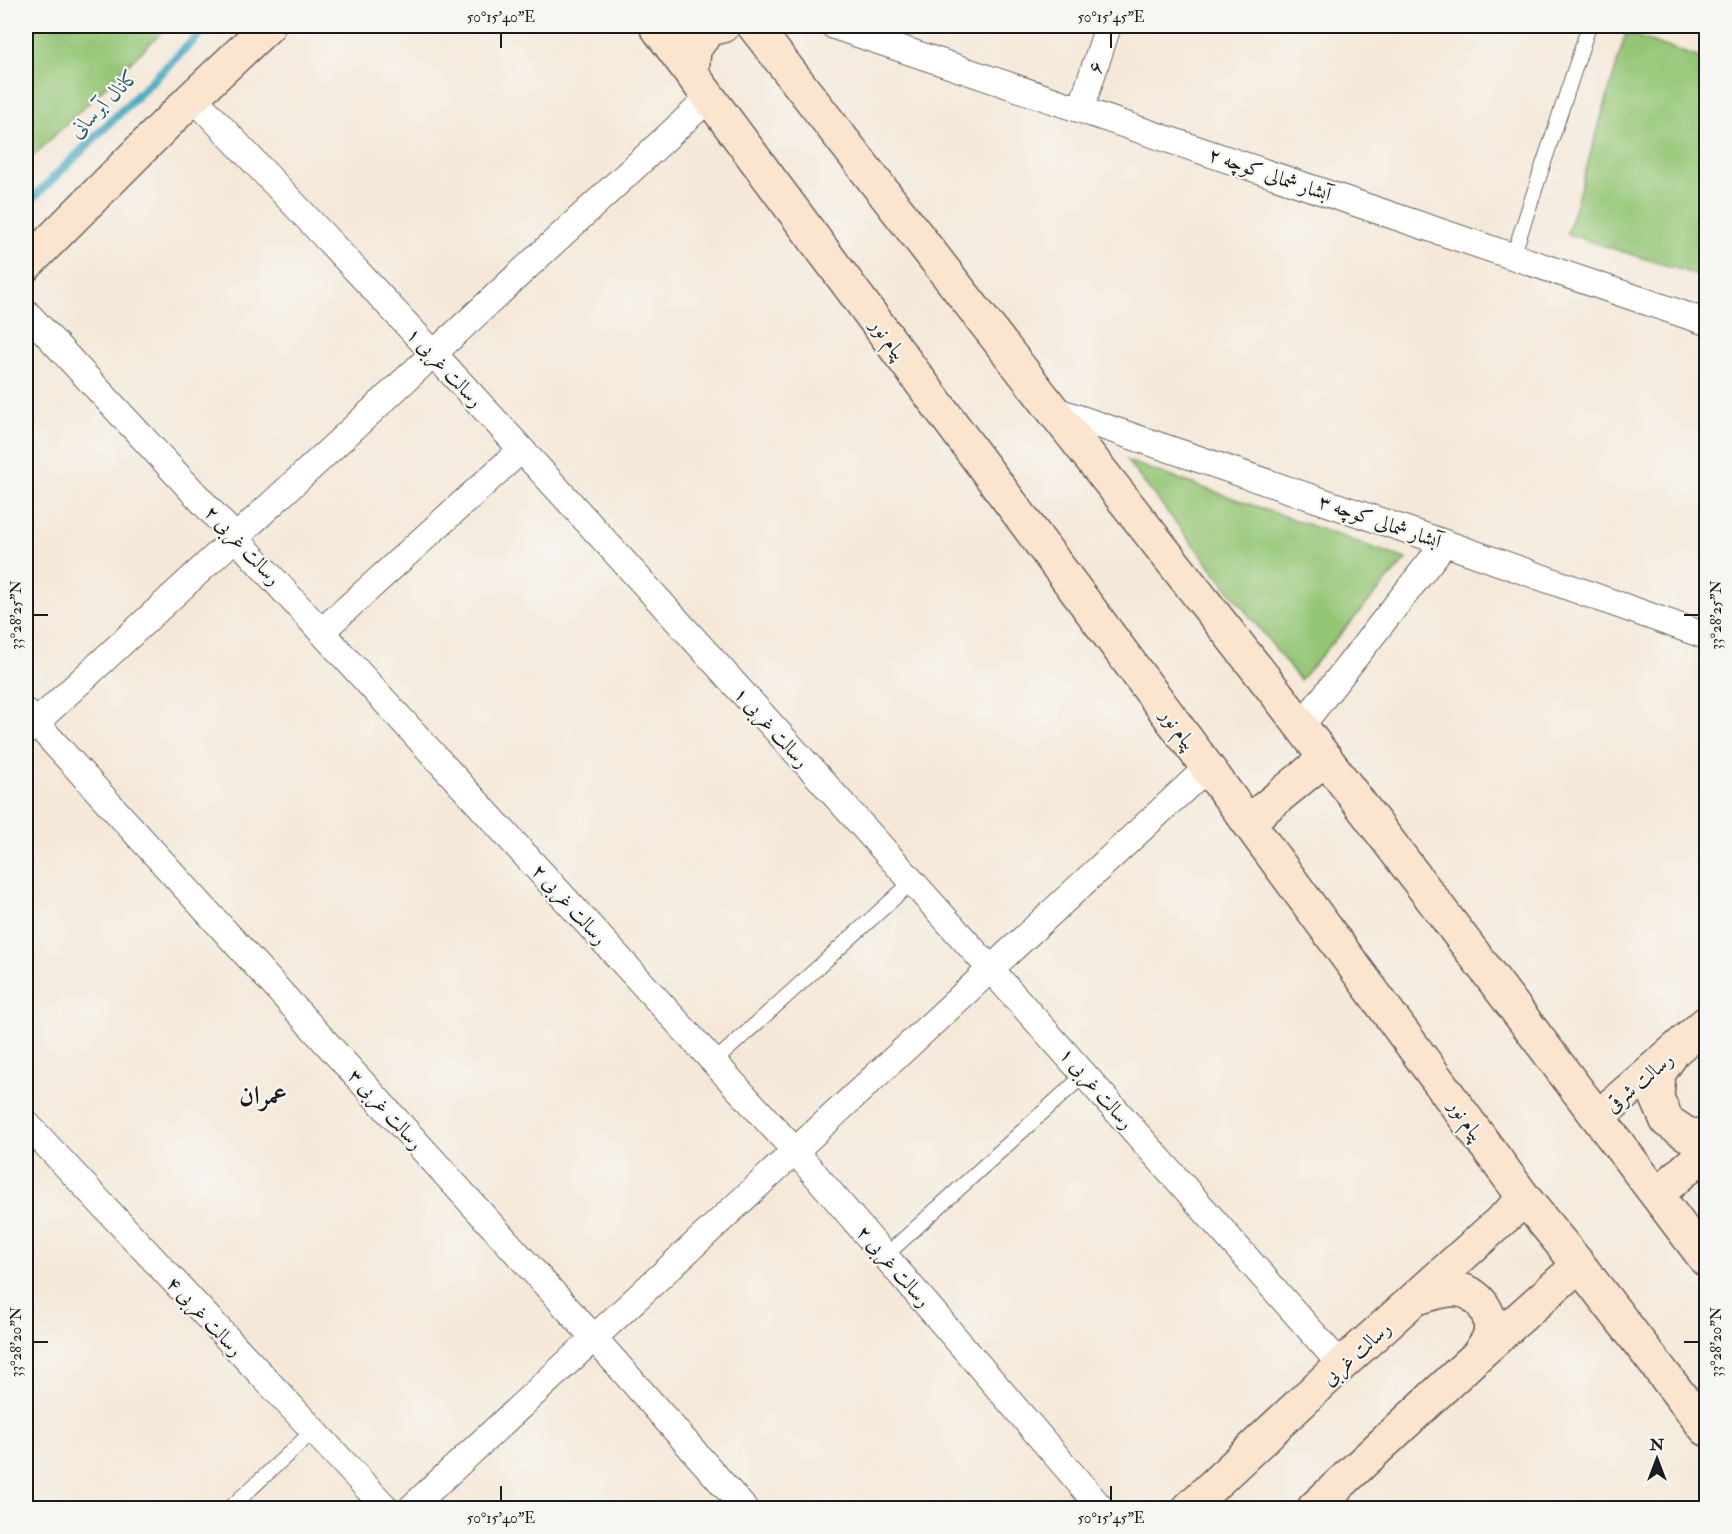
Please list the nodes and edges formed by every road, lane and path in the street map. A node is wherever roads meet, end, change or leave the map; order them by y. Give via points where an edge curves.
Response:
1 (268, 26) edge
2 (656, 26) edge
3 (723, 26) edge
4 (834, 26) edge
5 (1108, 26) edge
6 (1589, 26) edge
7 (755, 27) edge
8 (700, 86) junction
9 (193, 97) junction
10 (1081, 109) junction
11 (1513, 256) junction
12 (26, 265) edge
13 (26, 312) edge
14 (1707, 322) edge
15 (433, 353) junction
16 (1052, 409) junction
17 (521, 450) junction
18 (236, 537) junction
19 (1445, 543) junction
20 (322, 632) junction
21 (1707, 636) edge
22 (29, 722) edge
23 (1301, 726) junction
24 (1326, 758) junction
25 (1208, 767) junction
26 (1248, 822) junction
27 (913, 881) junction
28 (991, 968) junction
29 (1707, 1023) edge
30 (1673, 1053) junction
31 (714, 1062) junction
32 (1085, 1074) junction
33 (1599, 1116) junction
34 (26, 1123) edge
35 (1707, 1136) edge
36 (1707, 1151) edge
37 (795, 1152) junction
38 (1657, 1195) junction
39 (1525, 1199) junction
40 (885, 1256) junction
41 (1707, 1260) edge
42 (1579, 1265) junction
43 (1417, 1298) junction
44 (595, 1340) junction
45 (1478, 1355) junction
46 (1341, 1365) junction
47 (1707, 1429) edge
48 (313, 1431) junction
49 (230, 1509) edge
50 (386, 1509) edge
51 (411, 1509) edge
52 (744, 1509) edge
53 (1101, 1509) edge
54 (1189, 1509) edge
55 (1314, 1509) edge

1 - 9 street
2 - 8 street, پیام نور
3 - 8 street via 710,29 694,49
4 - 10 street, آبشار شمالی کوچه ۲
5 - 10 street, ۶
6 - 11 lane
7 - 16 street
8 - 15 street
8 - 25 street, پیام نور
9 - 12 street
9 - 15 street, رسالت غربی ۱
10 - 11 street, آبشار شمالی کوچه ۲
11 - 14 street, آبشار شمالی کوچه ۲
13 - 18 street, رسالت غربی ۲
15 - 17 street, رسالت غربی ۱
15 - 18 street
16 - 19 street, آبشار شمالی کوچه ۳
16 - 23 street
17 - 20 street
17 - 27 street, رسالت غربی ۱
18 - 20 street, رسالت غربی ۲
18 - 22 street
19 - 21 street, آبشار شمالی کوچه ۳
19 - 23 street
20 - 31 street, رسالت غربی ۲
22 - 44 street, رسالت غربی ۳
23 - 24 street
24 - 26 street
24 - 33 street
25 - 26 street, پیام نور
25 - 28 street
26 - 39 street, پیام نور
27 - 28 street, رسالت غربی ۱
27 - 31 lane
28 - 32 street, رسالت غربی ۱
28 - 37 street
29 - 30 street, رسالت شرقی
30 - 33 street, رسالت شرقی
30 - 35 street via 1659,1073 1657,1098 1667,1121 1688,1135
31 - 37 street, رسالت غربی ۲
32 - 40 lane
32 - 46 street, رسالت غربی ۱
33 - 38 street
34 - 48 street, رسالت غربی ۴
36 - 38 street
37 - 40 street, رسالت غربی ۲
37 - 44 street
38 - 41 street
39 - 42 street, پیام نور
39 - 43 street, رسالت غربی
40 - 53 street, رسالت غربی ۲
42 - 45 street
42 - 47 street, پیام نور
43 - 45 street via 1460,1290 1479,1299 1489,1317 1489,1338
43 - 46 street, رسالت غربی
44 - 51 street
44 - 52 street, رسالت غربی ۳
45 - 55 street
46 - 54 street, رسالت غربی
48 - 49 lane
48 - 50 street, رسالت غربی ۴

